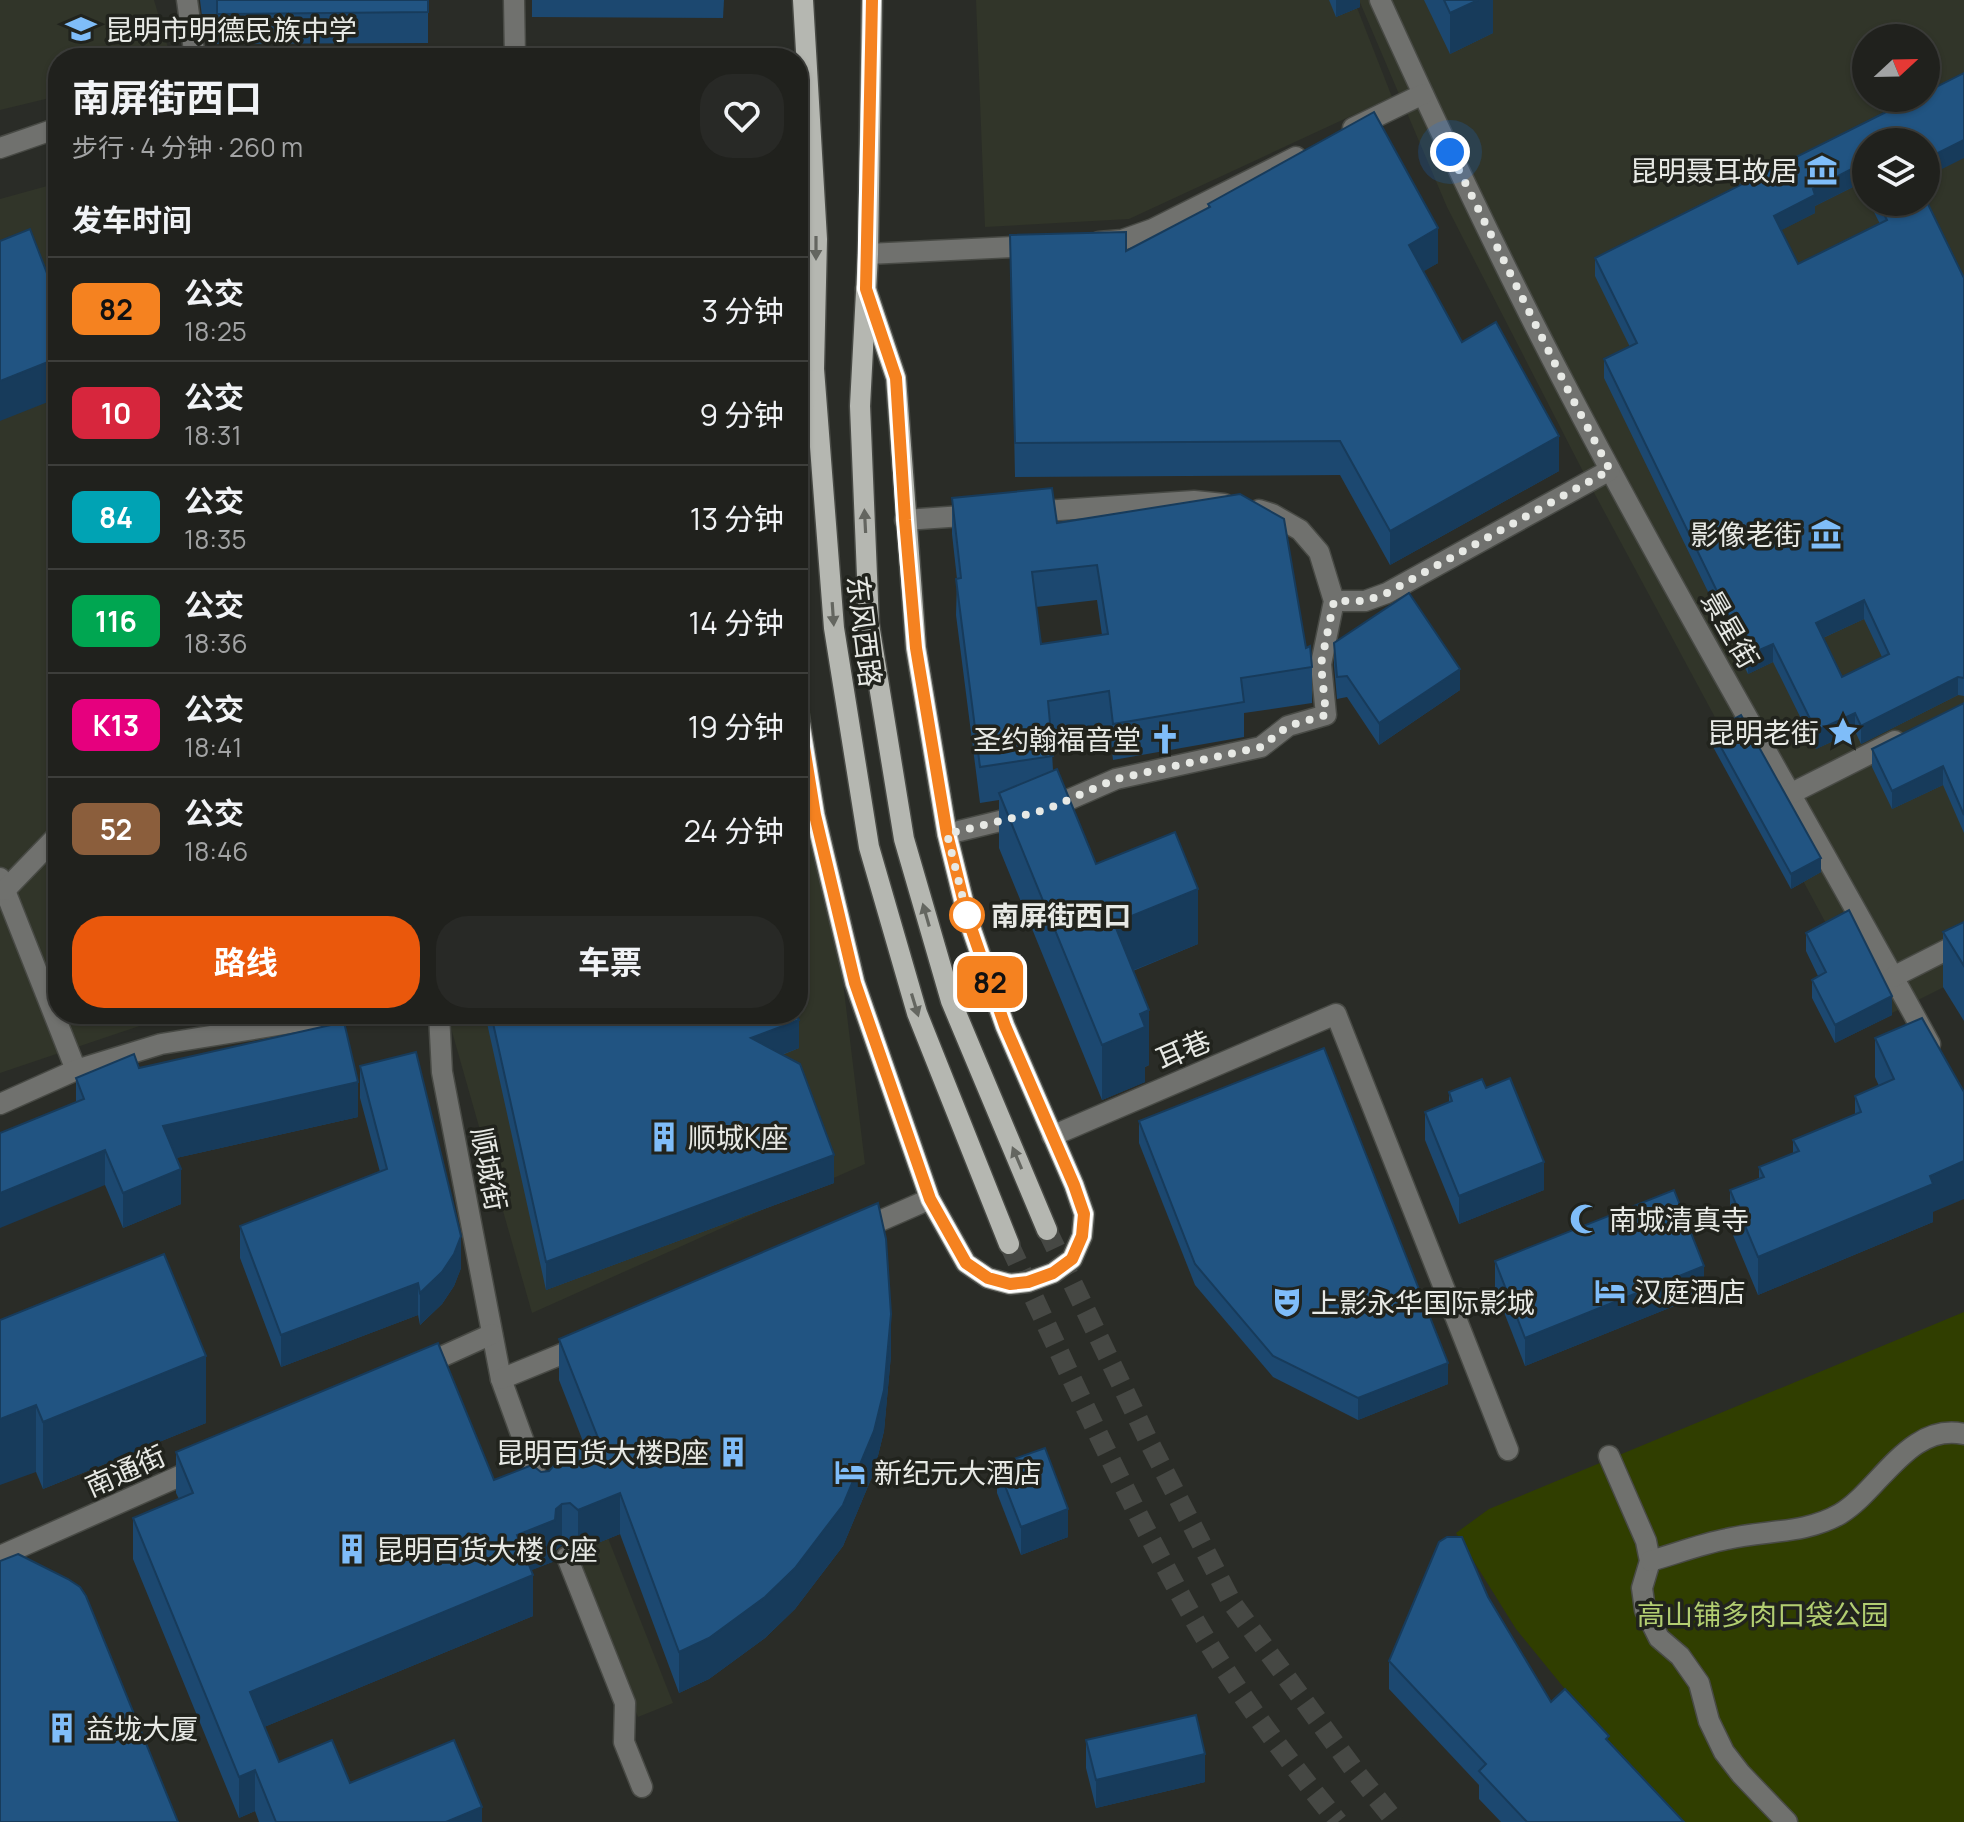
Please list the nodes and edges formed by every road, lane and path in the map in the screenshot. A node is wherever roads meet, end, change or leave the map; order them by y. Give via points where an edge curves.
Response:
1 (187, 0) edge
2 (514, 0) edge
3 (803, 0) edge
4 (872, 0) edge
5 (1380, 0) edge
6 (194, 48) edge
7 (515, 48) edge
8 (802, 48) edge
9 (1423, 94) junction
10 (808, 130) edge
11 (48, 131) edge
12 (0, 148) edge
13 (868, 254) junction
14 (866, 289) junction
15 (814, 369) junction
16 (808, 389) edge
17 (1610, 470) junction
18 (905, 520) junction
19 (1334, 601) junction
20 (1911, 733) edge
21 (808, 772) edge
22 (1792, 793) junction
23 (947, 834) junction
24 (48, 844) edge
25 (2, 884) edge
26 (1964, 941) edge
27 (1893, 977) junction
28 (48, 1000) edge
29 (58, 1024) edge
30 (284, 1024) edge
31 (440, 1024) edge
32 (1943, 1068) edge
33 (76, 1070) junction
34 (0, 1104) edge
35 (1052, 1136) junction
36 (930, 1199) junction
37 (1047, 1230) tunnel mouth
38 (843, 1237) edge
39 (1009, 1244) tunnel mouth
40 (492, 1334) junction
41 (601, 1338) edge
42 (396, 1377) edge
43 (501, 1379) junction
44 (1964, 1434) edge
45 (1508, 1450) dead end
46 (1609, 1456) dead end
47 (221, 1457) edge
48 (544, 1500) edge
49 (0, 1556) edge
50 (567, 1557) dead end
51 (1650, 1561) junction
52 (642, 1787) dead end
53 (1787, 1822) edge

1 - 6 street
2 - 7 street
3 - 8 main road, 东风西路
4 - 13 main road, 东风西路
5 - 9 street, 景星街
9 - 13 street via 1122,240
9 - 17 street, 景星街
10 -> 15 main road, 东风西路 via 817,239
11 - 12 street
13 - 14 main road, 东风西路
14 - 18 main road via 896,378
37 -> 14 main road, 东风西路 via 951,1001 904,839 869,624 860,406
15 - 16 main road
15 -> 39 main road, 东风西路 via 834,628 869,847 917,1013
17 - 19 street via 1387,593 1365,601
17 - 22 street, 景星街
18 - 19 street via 1194,501 1243,506 1300,530 1319,552
18 - 23 main road via 916,648
19 - 23 street via 1321,664 1326,715 1288,726 1261,747 1116,779 1045,810
20 - 22 street
21 - 36 main road via 855,983
22 - 27 street, 景星街
23 - 35 main road via 1005,1026
24 - 25 street
25 - 28 street
26 - 27 street
27 - 32 street, 景星街
29 - 33 street
30 - 33 street via 161,1044
31 - 40 street, 顺城街 via 442,1072
33 - 34 street
35 - 36 main road via 1084,1214 1072,1259 1053,1273 1010,1284 988,1278 966,1263
35 - 45 street, 耳巷 via 1336,1014
36 - 38 street
40 - 42 street
40 - 43 street, 顺城街
41 - 43 street
43 - 48 street, 顺城街
44 - 51 street via 1945,1434 1909,1448 1861,1499 1821,1523 1727,1538
46 - 51 street
47 - 49 street, 南通街
50 - 52 street via 625,1703 624,1742
51 - 53 street via 1642,1588 1645,1610 1659,1638 1699,1683 1724,1752

